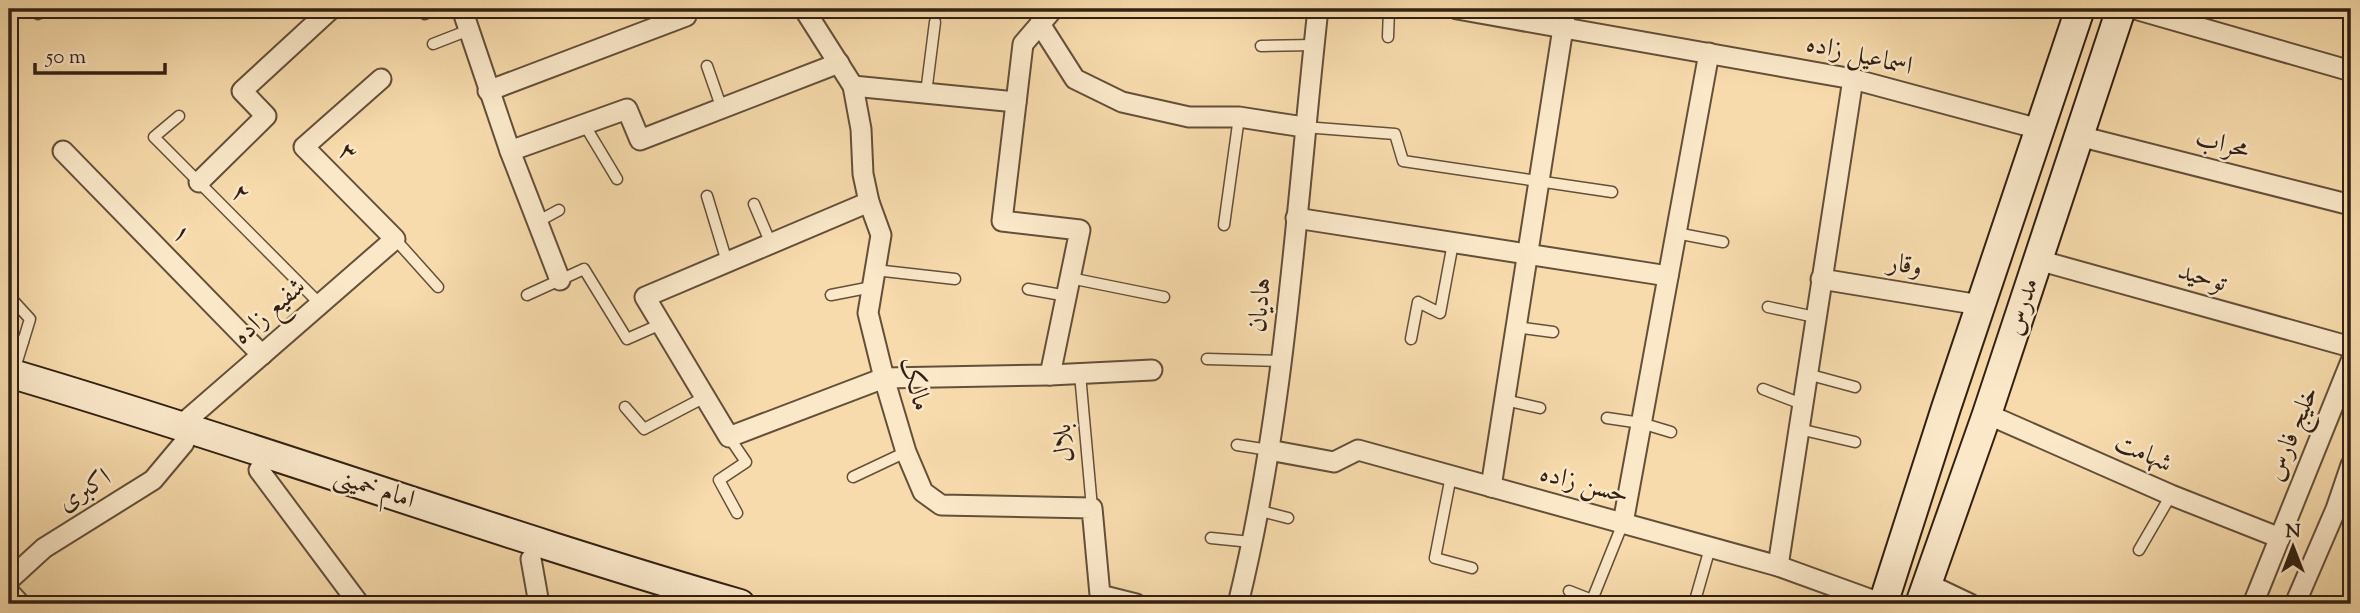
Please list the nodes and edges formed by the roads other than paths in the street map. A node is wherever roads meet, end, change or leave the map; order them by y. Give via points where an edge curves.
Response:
1 (15, 9) edge
2 (331, 9) edge
3 (462, 9) edge
4 (804, 9) edge
5 (1053, 9) edge
6 (1318, 9) edge
7 (1389, 9) edge
8 (1457, 9) edge
9 (2080, 9) edge
10 (2122, 9) edge
11 (2135, 9) edge
12 (9, 16) edge
13 (685, 16) dead end
14 (1565, 17) edge
15 (935, 22) dead end
16 (1040, 24) junction
17 (469, 30) junction
18 (1388, 37) dead end
19 (433, 44) dead end
20 (1314, 45) junction
21 (1261, 46) dead end
22 (1709, 53) junction
23 (2062, 61) junction
24 (839, 63) junction
25 (707, 66) dead end
26 (2102, 71) junction
27 (2351, 71) edge
28 (381, 79) dead end
29 (1853, 79) junction
30 (853, 86) junction
31 (488, 91) junction
32 (926, 93) junction
33 (1016, 102) junction
34 (722, 109) junction
35 (179, 116) dead end
36 (1239, 117) junction
37 (584, 124) junction
38 (1304, 127) junction
39 (2039, 129) junction
40 (2079, 136) junction
41 (64, 150) dead end
42 (510, 150) junction
43 (617, 179) dead end
44 (1539, 180) junction
45 (199, 182) junction
46 (1612, 192) dead end
47 (707, 196) dead end
48 (869, 202) junction
49 (754, 204) dead end
50 (2351, 205) edge
51 (558, 211) dead end
52 (1296, 218) junction
53 (537, 222) junction
54 (1224, 225) dead end
55 (1676, 233) junction
56 (395, 239) junction
57 (1723, 242) dead end
58 (1453, 243) junction
59 (771, 244) junction
60 (1528, 254) junction
61 (2038, 260) junction
62 (727, 262) junction
63 (1668, 276) junction
64 (873, 279) junction
65 (955, 279) dead end
66 (1821, 279) junction
67 (560, 280) junction
68 (438, 287) dead end
69 (1068, 287) junction
70 (1028, 289) dead end
71 (527, 295) dead end
72 (831, 295) dead end
73 (9, 296) edge
74 (1164, 297) dead end
75 (320, 304) junction
76 (1980, 305) junction
77 (1768, 307) dead end
78 (1815, 317) junction
79 (661, 324) junction
80 (1516, 327) junction
81 (1553, 332) dead end
82 (9, 338) edge
83 (1411, 339) dead end
84 (23, 342) junction
85 (2351, 347) edge
86 (262, 355) junction
87 (1207, 359) dead end
88 (1280, 361) junction
89 (2351, 361) edge
90 (1152, 370) dead end
91 (1080, 374) junction
92 (1807, 374) junction
93 (1050, 375) junction
94 (884, 378) junction
95 (10, 380) edge
96 (1855, 387) dead end
97 (1763, 389) dead end
98 (705, 397) junction
99 (1505, 400) junction
100 (1802, 404) junction
101 (625, 407) dead end
102 (1540, 408) dead end
103 (1987, 414) junction
104 (1607, 418) dead end
105 (1641, 422) junction
106 (1799, 429) junction
107 (1671, 432) dead end
108 (182, 434) junction
109 (729, 437) junction
110 (1855, 442) dead end
111 (1237, 445) dead end
112 (1269, 450) junction
113 (906, 452) junction
114 (263, 462) junction
115 (2351, 465) edge
116 (1451, 476) junction
117 (853, 477) dead end
118 (1491, 487) junction
119 (2171, 495) junction
120 (1092, 508) junction
121 (1257, 510) junction
122 (2344, 512) edge
123 (737, 513) dead end
124 (1288, 518) dead end
125 (1623, 523) junction
126 (1211, 538) dead end
127 (2280, 538) junction
128 (1251, 542) junction
129 (1710, 548) junction
130 (2139, 550) dead end
131 (531, 559) junction
132 (1778, 566) junction
133 (1472, 568) dead end
134 (12, 569) edge
135 (9, 592) edge
136 (1569, 592) dead end
137 (1924, 594) edge
138 (20, 604) edge
139 (359, 604) edge
140 (539, 604) edge
141 (676, 604) edge
142 (740, 604) edge
143 (1136, 604) edge
144 (1238, 604) edge
145 (1694, 604) edge
146 (1883, 604) edge
147 (1970, 604) edge
148 (2253, 604) edge
149 (2295, 604) edge

1 - 12 lane
2 - 45 street via 243,91 266,116
3 - 17 street
4 - 24 street, مالک
5 - 16 street
6 - 20 street, هادیان
7 - 18 lane
8 - 14 street, اسماعیل زاده
9 - 23 street, مدرس
10 - 26 street, مدرس
11 - 27 street
13 - 31 street
14 - 22 street, اسماعیل زاده
14 - 44 street
15 - 32 lane
16 - 33 street via 1023,44
16 - 36 street via 1075,79 1122,102 1189,117
17 - 19 lane
17 - 31 street
20 - 21 lane
20 - 38 street, هادیان
22 - 29 street, اسماعیل زاده
22 - 55 street
23 - 26 street
23 - 39 street, مدرس
24 - 30 street, مالک
24 - 34 street
25 - 34 lane
26 - 40 street, مدرس
28 - 56 street, ۳ via 304,147
29 - 39 street, اسماعیل زاده
29 - 66 street
30 - 32 street
30 - 48 street, مالک
31 - 42 street
32 - 33 street
33 - 69 street via 1002,220 1080,230
34 - 37 street via 640,141 627,109
35 - 45 lane, ۲ via 154,137
36 - 38 street
36 - 54 lane
37 - 42 street
37 - 43 lane
38 - 44 lane via 1395,134 1403,161
38 - 52 street, هادیان
39 - 76 street, مدرس
40 - 50 street, محراب
40 - 61 street, مدرس
41 - 86 street, ۱
42 - 53 street
44 - 46 lane
44 - 60 street
45 - 75 lane, ۲
47 - 62 lane
48 - 59 street
48 - 64 street, مالک via 881,235
49 - 59 lane
51 - 53 lane
52 - 58 street
52 - 88 street, هادیان
53 - 67 street
55 - 57 lane
55 - 63 street
56 - 68 lane
56 - 75 street, شفیع زاده
58 - 60 street
58 - 83 lane via 1440,313 1418,302
59 - 62 street
60 - 63 street
60 - 80 street
61 - 85 street, توحید
61 - 103 street, مدرس
62 - 79 street via 645,297
63 - 105 street
64 - 65 lane
64 - 72 lane
64 - 94 street, مالک via 868,313
66 - 76 street, وقار
66 - 78 street
67 - 71 lane
67 - 79 lane via 583,269 627,339
69 - 70 lane
69 - 74 lane
69 - 93 street
73 - 84 lane via 30,319
75 - 86 street, شفیع زاده
76 - 146 street, مدرس
77 - 78 lane
78 - 92 street
79 - 98 street
80 - 81 lane
80 - 99 street
82 - 84 lane
84 - 95 lane
86 - 108 street, شفیع زاده
87 - 88 lane
88 - 112 street, هادیان
89 - 127 street, خلیج فارس
90 - 91 street
91 - 93 street
91 - 120 lane, بلال
92 - 96 lane
92 - 100 street
93 - 94 street
94 - 109 street
94 - 113 street, مالک
95 - 108 street, امام خمینی
97 - 100 lane
98 - 101 lane via 644,429
98 - 109 street
99 - 102 lane
99 - 118 street
100 - 106 street
103 - 119 street, شهامت
103 - 137 street, مدرس
104 - 105 lane
105 - 107 lane
105 - 125 street
106 - 110 lane
106 - 132 street
108 - 114 street, امام خمینی
108 - 134 street, اکبری via 153,480
109 - 123 lane via 746,462 719,480
111 - 112 lane
112 - 116 street, حسن زاده via 1334,462 1358,450
112 - 121 street, هادیان
113 - 117 lane
113 - 120 street, مالک via 923,492 941,505
114 - 131 street, امام خمینی
114 - 139 street
114 - 142 street, امام خمینی
115 - 122 street
116 - 118 street, حسن زاده
116 - 133 lane via 1435,558
118 - 125 street, حسن زاده
119 - 127 street, شهامت
119 - 130 lane
120 - 143 street via 1100,595
121 - 124 lane
121 - 128 street, هادیان
122 - 149 street
125 - 129 street, حسن زاده
125 - 136 lane via 1592,600
126 - 128 lane
127 - 148 street, خلیج فارس
128 - 144 street, هادیان
129 - 132 street, حسن زاده
129 - 145 lane
131 - 140 street
131 - 141 street, امام خمینی
132 - 146 street, حسن زاده
135 - 138 street
137 - 147 street

